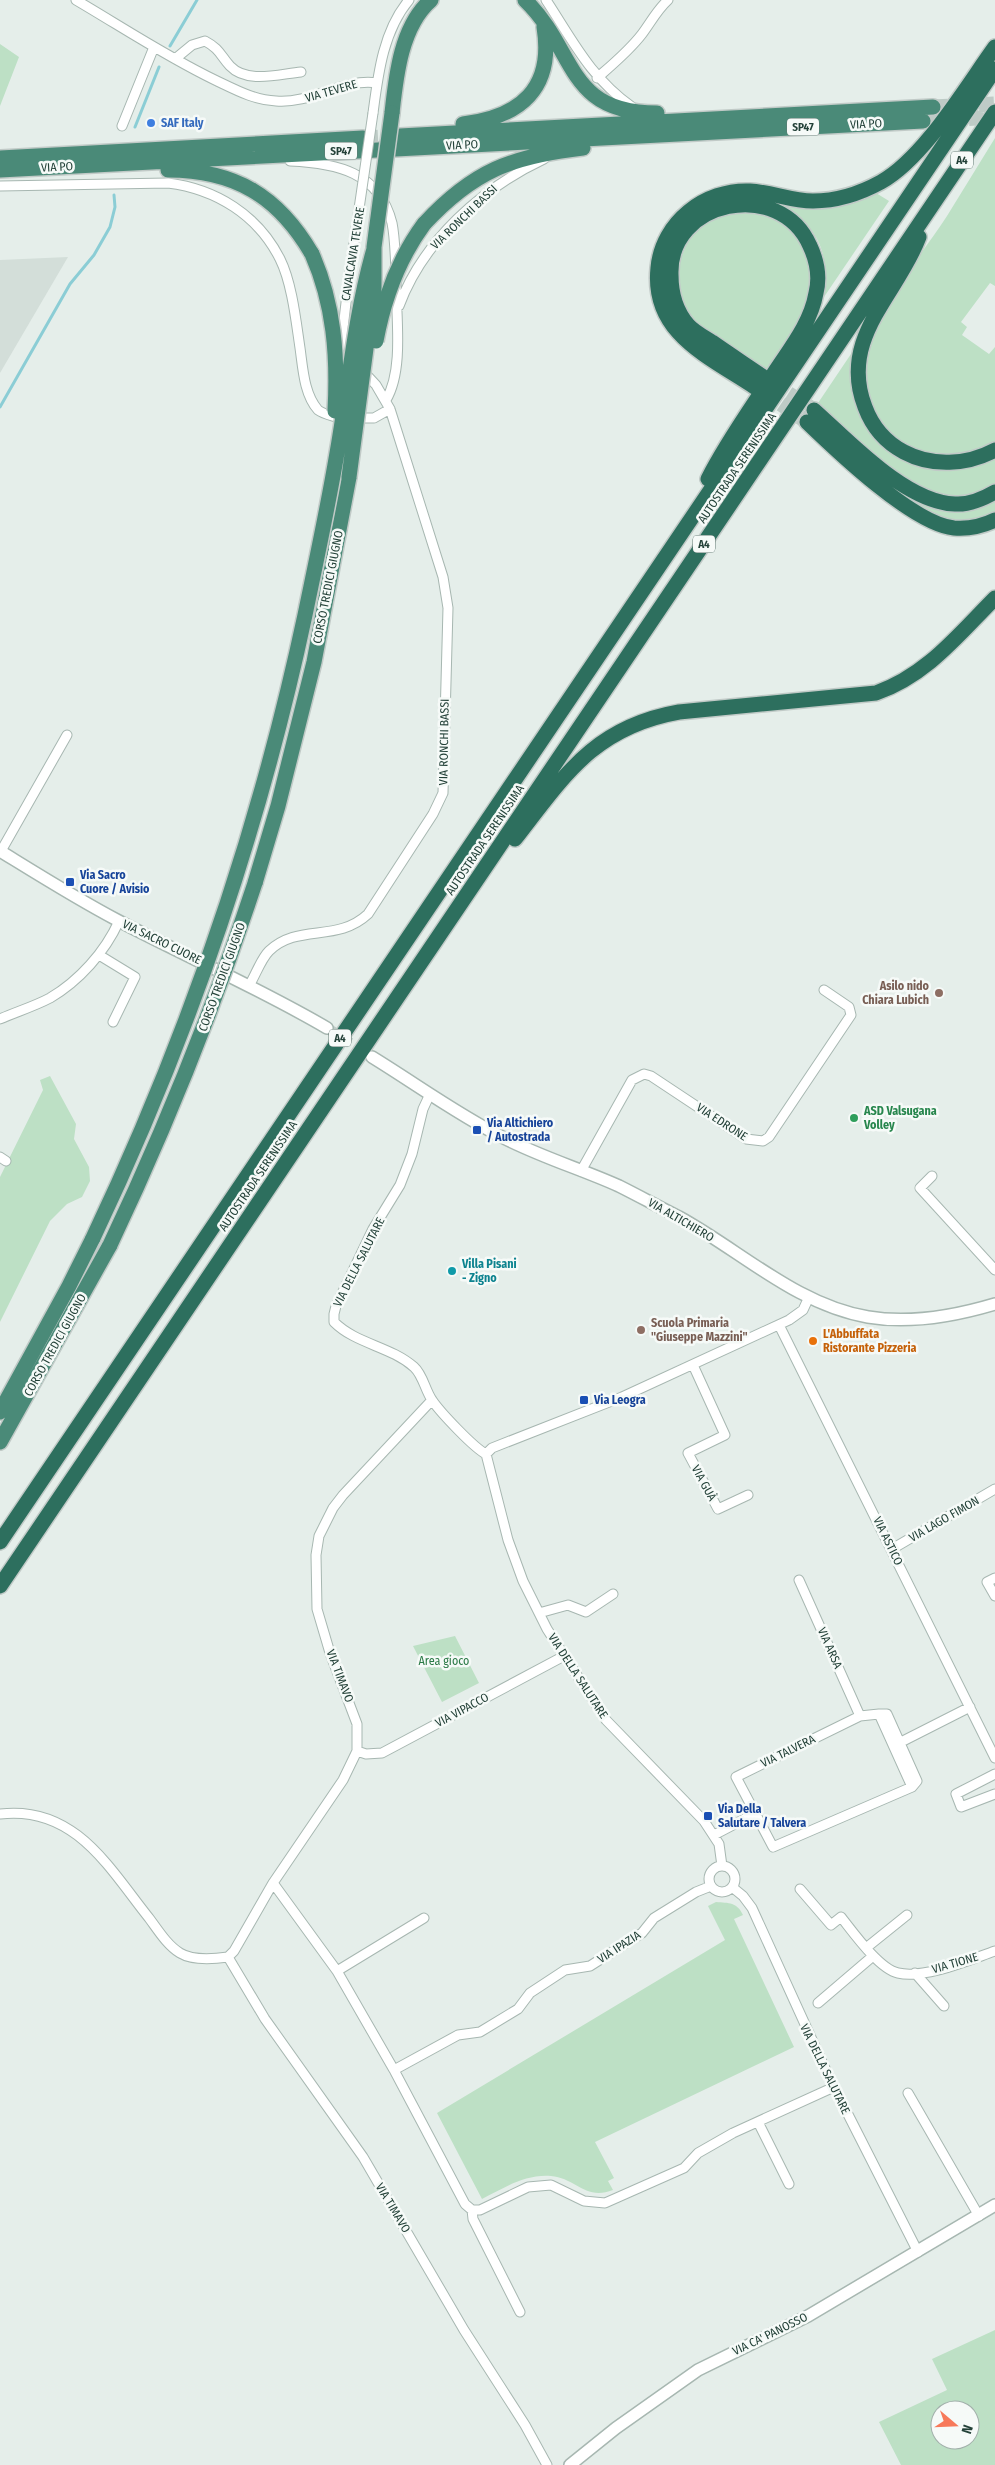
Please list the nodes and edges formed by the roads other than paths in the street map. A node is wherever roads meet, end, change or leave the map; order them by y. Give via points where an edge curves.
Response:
1 (76, 0) edge
2 (408, 0) edge
3 (431, 0) edge
4 (525, 0) edge
5 (546, 0) edge
6 (668, 0) edge
7 (544, 23) junction
8 (154, 47) junction
9 (995, 47) edge
10 (174, 59) junction
11 (995, 69) edge
12 (302, 72) dead end
13 (597, 78) junction
14 (377, 83) junction
15 (933, 107) tunnel mouth
16 (855, 111) junction
17 (995, 112) edge
18 (643, 113) junction
19 (923, 120) tunnel mouth
20 (122, 126) dead end
21 (683, 133) junction
22 (363, 138) tunnel mouth
23 (562, 150) junction
24 (251, 156) junction
25 (0, 158) edge
26 (49, 167) junction
27 (0, 170) edge
28 (0, 186) edge
29 (929, 209) junction
30 (374, 249) junction
31 (396, 313) junction
32 (386, 400) junction
33 (390, 410) junction
34 (995, 450) edge
35 (349, 477) junction
36 (995, 492) edge
37 (995, 520) edge
38 (681, 534) junction
39 (317, 551) junction
40 (995, 598) edge
41 (67, 735) dead end
42 (0, 851) edge
43 (477, 878) junction
44 (119, 921) junction
45 (99, 955) junction
46 (250, 984) junction
47 (824, 990) dead end
48 (0, 1019) edge
49 (113, 1022) dead end
50 (327, 1028) tunnel mouth
51 (376, 1060) tunnel mouth
52 (430, 1094) junction
53 (581, 1171) junction
54 (932, 1176) dead end
55 (995, 1270) edge
56 (809, 1297) junction
57 (995, 1304) edge
58 (778, 1325) junction
59 (693, 1365) junction
60 (432, 1400) junction
61 (0, 1412) edge
62 (0, 1442) edge
63 (489, 1451) junction
64 (995, 1489) edge
65 (748, 1495) dead end
66 (0, 1542) edge
67 (892, 1548) junction
68 (995, 1578) edge
69 (799, 1580) dead end
70 (0, 1586) edge
71 (613, 1594) dead end
72 (995, 1596) edge
73 (539, 1613) junction
74 (564, 1656) junction
75 (970, 1707) junction
76 (879, 1714) junction
77 (860, 1716) junction
78 (902, 1742) junction
79 (357, 1751) junction
80 (995, 1758) edge
81 (995, 1774) edge
82 (912, 1787) junction
83 (995, 1794) edge
84 (0, 1814) edge
85 (754, 1814) junction
86 (714, 1835) junction
87 (722, 1866) junction
88 (273, 1883) junction
89 (711, 1886) junction
90 (732, 1887) junction
91 (800, 1889) dead end
92 (907, 1915) dead end
93 (424, 1918) dead end
94 (866, 1948) junction
95 (995, 1951) edge
96 (873, 1956) junction
97 (228, 1957) junction
98 (337, 1971) junction
99 (915, 1974) junction
100 (818, 2003) dead end
101 (944, 2006) dead end
102 (394, 2070) junction
103 (834, 2087) junction
104 (908, 2093) dead end
105 (758, 2122) junction
106 (789, 2184) dead end
107 (995, 2206) edge
108 (472, 2210) junction
109 (979, 2216) junction
110 (918, 2252) junction
111 (520, 2312) dead end
112 (547, 2465) edge
113 (570, 2465) edge

1 - 8 street, VIA TEVERE
2 - 14 street via 388,37
3 - 30 highway, bridge via 418,15 404,45 396,81
4 - 7 highway
5 - 13 street
6 - 13 street via 623,55
7 - 16 highway, VIA PO / SP47 via 547,53 544,66 536,87 521,104 485,120 415,128 400,136
7 - 18 highway via 591,93 620,110
8 - 10 street, VIA TEVERE
8 - 20 street
9 - 38 highway via 918,150 882,182 847,196 815,201 752,191 719,194 687,212 671,231 661,253 657,274 659,297 667,318 686,341 759,382 687,324 675,302 671,285 673,257 688,229 700,218 720,208 742,204 766,206 798,226 815,256 818,276 816,294 800,335 724,448
10 - 12 street via 192,45 206,41 218,48 236,72 246,77
10 - 14 street, VIA TEVERE via 252,98 277,101 303,100 360,83
11 - 38 highway, AUTOSTRADA SERENISSIMA / A4
13 - 18 street via 611,92
14 - 32 street, CAVALCAVIA TEVERE, bridge via 342,346
15 - 16 highway, VIA PO / SP47
16 - 18 highway via 793,107
17 - 29 highway, AUTOSTRADA SERENISSIMA / A4
19 - 21 highway, VIA PO / SP47
21 - 23 highway
21 - 24 highway, VIA PO / SP47
22 - 25 highway, VIA PO / SP47
23 - 31 street, VIA RONCHI BASSI via 514,174 478,200 417,266
23 - 35 highway, bridge via 519,159 484,174 449,198 424,224 402,258 387,298
24 - 26 highway, VIA PO / SP47
24 - 31 street, VIA RONCHI BASSI via 340,168 364,178 376,190 392,224
26 - 27 highway, VIA PO / SP47
26 - 39 highway, bridge via 188,170 216,175 244,185 273,203 288,218 312,254 328,297 334,330 334,430
28 - 33 street, VIA PO via 168,183 213,194 239,209 264,234 280,260 292,300 305,380 310,399 320,412 342,419 374,418
29 - 34 highway via 915,249 880,304 864,339 858,376 860,395 876,429 889,442 916,457 931,462 959,462
29 - 43 highway, AUTOSTRADA SERENISSIMA / A4
30 - 35 highway, bridge via 374,288
30 - 39 highway, bridge via 363,287 337,454
31 - 32 street, VIA RONCHI BASSI via 396,372
32 - 33 street, CAVALCAVIA TEVERE
33 - 46 street, VIA RONCHI BASSI via 446,593 443,793 433,814 368,914 345,929 285,939 268,952
35 - 62 highway, CORSO TREDICI GIUGNO, bridge via 314,662 278,806 229,960 186,1075 110,1245
36 - 37 highway via 972,502 957,504 932,500 870,462 810,416 861,472 933,522 964,528
38 - 66 highway, AUTOSTRADA SERENISSIMA / A4
39 - 61 highway, CORSO TREDICI GIUGNO, bridge via 276,741 229,903 169,1068 93,1238
40 - 43 highway via 920,672 899,685 876,693 678,712 632,724 608,738 565,774 515,840
41 - 42 street, VIA SACRO CUORE
42 - 44 street, VIA SACRO CUORE
43 - 70 highway, AUTOSTRADA SERENISSIMA / A4
44 - 45 street
44 - 46 street, VIA SACRO CUORE
45 - 48 street via 50,997
45 - 49 street via 136,977
46 - 50 street, VIA SACRO CUORE
47 - 53 street, VIA EDRONE via 849,1007 850,1015 769,1137 763,1141 746,1139 644,1074 632,1080
51 - 52 street, VIA ALTICHIERO
52 - 53 street, VIA ALTICHIERO via 505,1139
52 - 60 street, VIA DELLA SALUTARE via 400,1185 373,1229 334,1314 334,1322 342,1331 399,1355 416,1369
53 - 56 street, VIA ALTICHIERO via 680,1218
54 - 55 street via 920,1188
56 - 57 street, VIA ALTICHIERO via 868,1317 894,1320 938,1317
56 - 58 street via 798,1314
58 - 59 street
58 - 67 street, VIA ASTICO
59 - 63 street
59 - 65 street, VIA GUÀ via 725,1435 688,1453 718,1509
60 - 63 street, VIA DELLA SALUTARE via 476,1447
60 - 79 street, VIA TIMAVO via 343,1495 319,1536 317,1609 357,1724
63 - 73 street, VIA DELLA SALUTARE via 508,1540
64 - 67 street, VIA LAGO FIMON
67 - 75 street, VIA ASTICO
68 - 72 street via 987,1582
69 - 77 street, VIA ARSA
71 - 73 street via 586,1612 568,1605
73 - 74 street, VIA DELLA SALUTARE
74 - 79 street, VIA VIPACCO via 382,1753
74 - 86 street, VIA DELLA SALUTARE via 606,1720 694,1808
75 - 78 street
75 - 80 street, VIA ASTICO
76 - 77 street, VIA TALVERA
76 - 78 street via 887,1714
76 - 82 street
77 - 85 street, VIA TALVERA via 736,1776
78 - 82 street via 917,1780
79 - 88 street, VIA TIMAVO via 343,1780
81 - 83 street via 956,1794 956,1800 961,1807
82 - 85 street, VIA TALVERA via 773,1846
84 - 97 street via 42,1818 78,1834 94,1848 166,1940 180,1953 190,1957
85 - 86 street
86 - 87 street, VIA DELLA SALUTARE
87 - 89 street via 710,1872
87 - 90 street, VIA DELLA SALUTARE via 733,1871
88 - 97 street, VIA TIMAVO
88 - 98 street
89 - 90 street via 721,1892
89 - 102 street, VIA IPAZIA via 654,1918 642,1933 590,1966 565,1970 530,1992 518,2009 480,2032 458,2035
90 - 103 street, VIA DELLA SALUTARE via 752,1908
91 - 94 street, VIA TIONE via 831,1925 840,1917
92 - 94 street
93 - 98 street
94 - 96 street, VIA TIONE
95 - 99 street, VIA TIONE
96 - 99 street, VIA TIONE via 896,1973
96 - 100 street
97 - 112 street, VIA TIMAVO via 265,2020 363,2157
98 - 102 street
99 - 101 street, VIA TIONE
102 - 108 street via 465,2204
103 - 105 street
103 - 110 street, VIA DELLA SALUTARE
104 - 109 street
105 - 106 street
105 - 108 street via 705,2148 684,2168 605,2203 584,2201 551,2185 528,2187 480,2210
107 - 109 street, VIA CA' PANOSSO
108 - 111 street via 473,2219
109 - 110 street, VIA CA' PANOSSO
110 - 113 street, VIA CA' PANOSSO via 808,2316 698,2370

